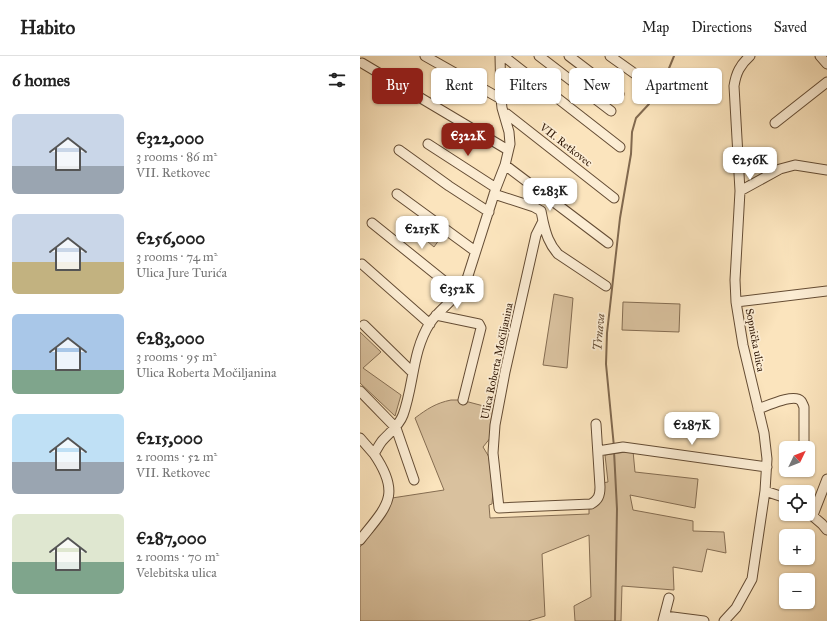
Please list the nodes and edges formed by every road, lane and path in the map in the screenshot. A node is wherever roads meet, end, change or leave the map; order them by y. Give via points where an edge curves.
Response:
1 (425, 56) edge
2 (500, 56) edge
3 (538, 56) edge
4 (569, 56) edge
5 (610, 56) edge
6 (750, 56) edge
7 (820, 56) edge
8 (362, 63) dead end
9 (827, 64) edge
10 (500, 68) edge
11 (585, 68) edge
12 (632, 72) edge
13 (827, 82) edge
14 (495, 96) edge
15 (502, 104) edge
16 (611, 111) dead end
17 (504, 114) junction
18 (775, 123) dead end
19 (428, 144) dead end
20 (620, 147) dead end
21 (398, 150) dead end
22 (508, 150) junction
23 (505, 165) junction
24 (827, 170) edge
25 (495, 191) junction
26 (740, 191) junction
27 (397, 194) dead end
28 (614, 198) dead end
29 (489, 212) junction
30 (543, 221) junction
31 (372, 223) dead end
32 (608, 243) dead end
33 (475, 251) junction
34 (362, 264) dead end
35 (606, 286) dead end
36 (827, 291) edge
37 (459, 293) junction
38 (736, 302) junction
39 (436, 315) junction
40 (430, 324) junction
41 (364, 325) dead end
42 (412, 372) junction
43 (360, 391) edge
44 (463, 400) dead end
45 (758, 409) junction
46 (596, 424) dead end
47 (396, 428) junction
48 (360, 438) edge
49 (804, 441) edge
50 (598, 451) junction
51 (374, 454) junction
52 (767, 467) junction
53 (827, 479) edge
54 (414, 480) dead end
55 (765, 491) junction
56 (779, 496) edge
57 (815, 504) edge
58 (815, 516) edge
59 (826, 524) edge
60 (360, 540) edge
61 (670, 598) dead end
62 (664, 618) edge
63 (704, 621) edge
64 (724, 621) edge

1 - 14 street
2 - 10 street
2 - 20 street via 506,58
3 - 16 street
4 - 11 street
5 - 12 street
6 - 26 street, Sopnička ulica via 735,76 734,86
7 - 9 street
8 - 22 street
13 - 18 street
15 - 17 street
17 - 22 street via 510,138
17 - 28 street, VII. Retkovec
19 - 25 street
21 - 29 street
22 - 23 street
23 - 25 street
23 - 32 street
24 - 26 street via 795,165 780,169
25 - 29 street
25 - 30 street via 541,211
26 - 38 street, Sopnička ulica
27 - 33 street
29 - 33 street
30 - 35 street via 550,244 558,254
30 - 50 street, Ulica Roberta Močiljanina via 536,235 495,425 493,453 499,508 591,504 597,501 600,496
31 - 37 street
33 - 37 street via 466,282
34 - 40 street
36 - 38 street
37 - 39 street
38 - 45 street, Sopnička ulica
39 - 40 street
39 - 44 street via 479,324 482,328
40 - 42 street
41 - 42 street
42 - 47 street via 403,416
43 - 47 street
45 - 49 street via 787,399 795,398 801,401 804,407
45 - 52 street, Sopnička ulica via 766,446
46 - 50 street
47 - 51 street via 383,440
47 - 54 street
48 - 51 street
50 - 52 street via 623,447
51 - 60 street via 384,470 390,491 385,509
52 - 55 street, Sopnička ulica
53 - 57 street
55 - 56 street
55 - 64 street, Sopnička ulica via 752,579 736,608
58 - 59 street
61 - 62 street
62 - 63 street

